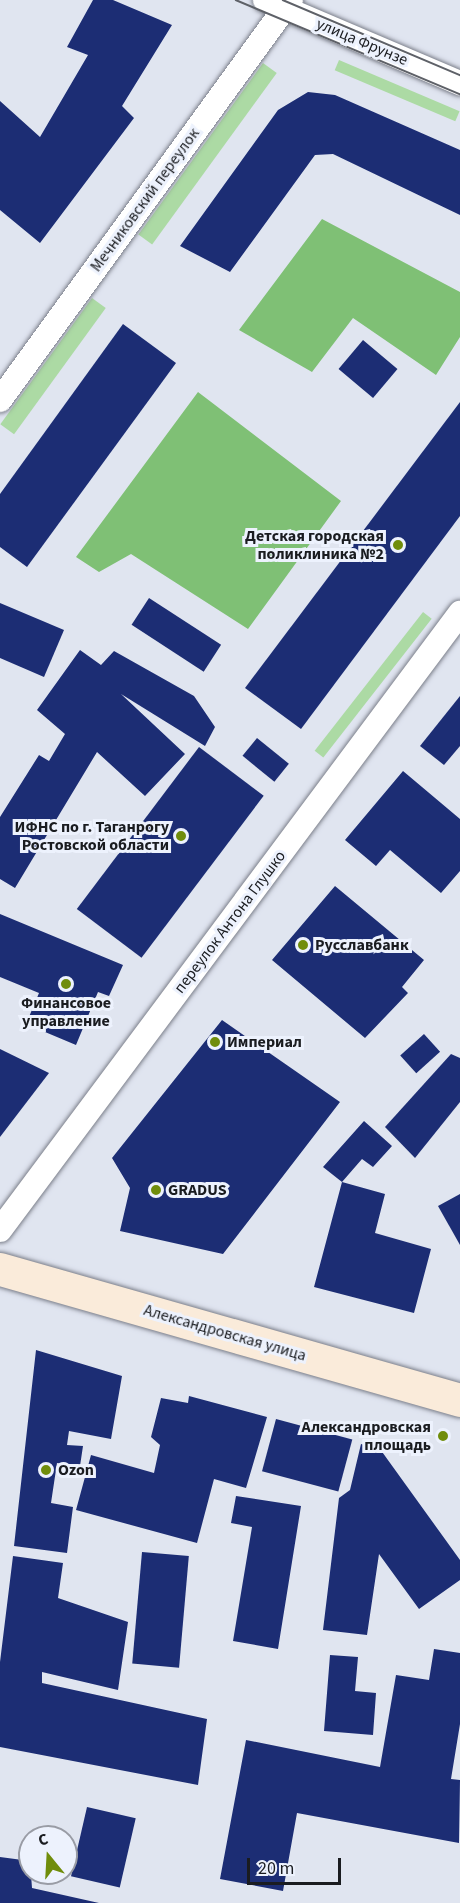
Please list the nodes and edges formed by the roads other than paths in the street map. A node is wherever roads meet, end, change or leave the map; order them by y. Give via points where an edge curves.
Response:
1 (280, 3) edge
2 (460, 83) edge
3 (0, 400) edge
4 (460, 613) edge
5 (0, 1230) edge
6 (0, 1269) edge
7 (457, 1397) edge

1 - 2 street, улица Фрунзе
1 - 3 street, Мечниковский переулок
4 - 5 street, переулок Антона Глушко
6 - 7 main road, Александровская улица

